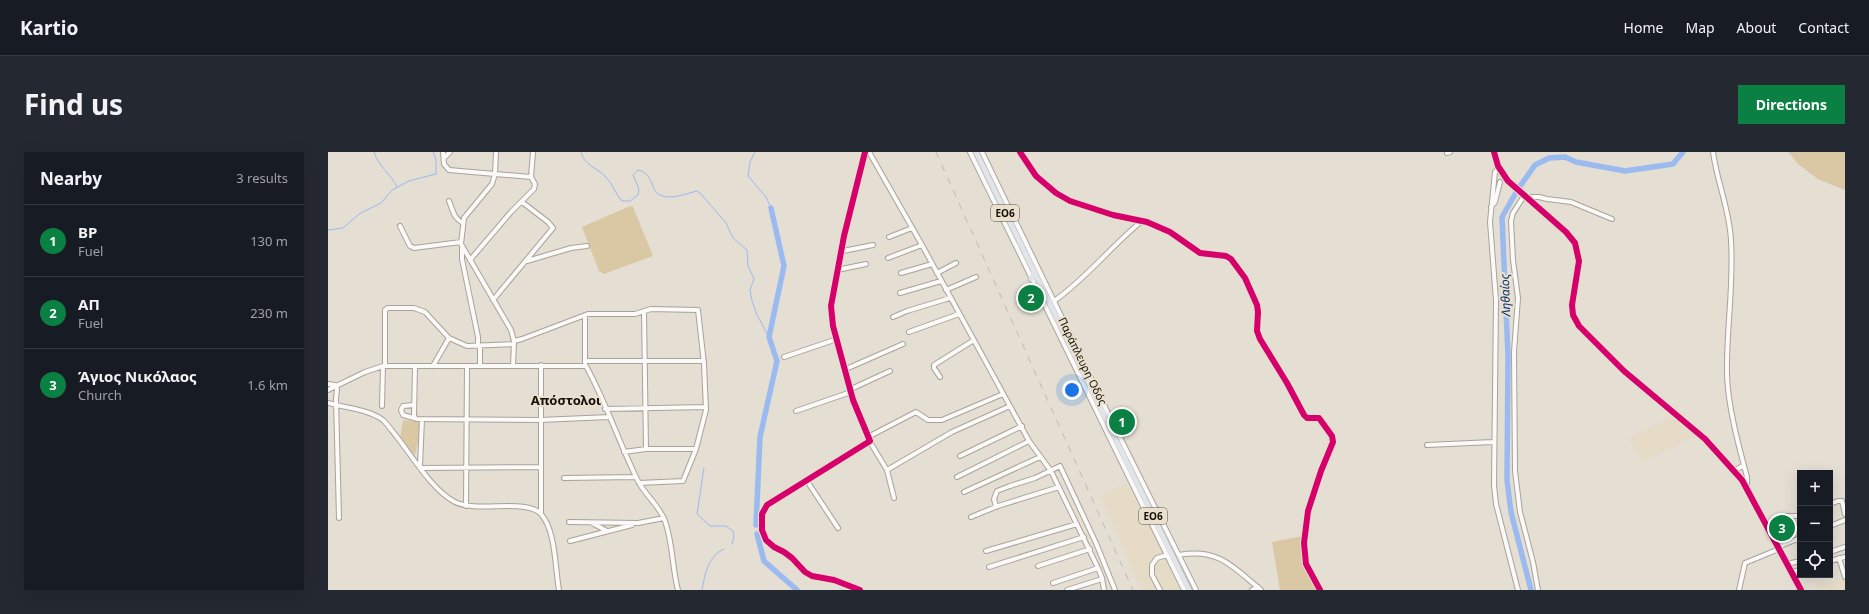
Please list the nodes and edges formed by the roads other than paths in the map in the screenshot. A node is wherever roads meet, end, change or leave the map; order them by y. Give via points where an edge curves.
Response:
1 (442, 152) edge
2 (450, 152) edge
3 (496, 152) edge
4 (532, 152) edge
5 (865, 152) edge
6 (869, 152) edge
7 (970, 152) edge
8 (978, 152) edge
9 (1020, 152) edge
10 (1447, 152) edge
11 (1450, 152) edge
12 (1494, 152) edge
13 (1713, 152) edge
14 (444, 158) junction
15 (1499, 168) junction
16 (495, 174) junction
17 (531, 177) junction
18 (1506, 178) junction
19 (1500, 182) junction
20 (1494, 183) junction
21 (1524, 195) junction
22 (1529, 200) junction
23 (449, 201) dead end
24 (522, 202) junction
25 (1491, 207) junction
26 (1612, 219) dead end
27 (1142, 221) junction
28 (463, 223) junction
29 (400, 226) dead end
30 (912, 228) junction
31 (889, 236) dead end
32 (461, 242) junction
33 (873, 245) dead end
34 (922, 245) junction
35 (587, 246) dead end
36 (462, 248) junction
37 (843, 251) junction
38 (888, 258) dead end
39 (470, 260) junction
40 (527, 261) junction
41 (956, 263) dead end
42 (866, 264) dead end
43 (932, 264) junction
44 (837, 270) junction
45 (901, 273) dead end
46 (937, 273) junction
47 (1034, 273) junction
48 (976, 277) dead end
49 (1031, 279) junction
50 (941, 280) junction
51 (946, 290) junction
52 (900, 293) dead end
53 (950, 298) junction
54 (493, 300) junction
55 (1043, 302) junction
56 (1051, 302) junction
57 (644, 311) junction
58 (959, 314) junction
59 (585, 315) junction
60 (893, 317) dead end
61 (909, 332) dead end
62 (449, 338) junction
63 (837, 339) junction
64 (974, 340) junction
65 (514, 342) junction
66 (903, 344) dead end
67 (479, 346) junction
68 (784, 357) dead end
69 (646, 361) junction
70 (704, 361) junction
71 (585, 363) junction
72 (541, 365) junction
73 (384, 366) junction
74 (415, 366) junction
75 (433, 366) junction
76 (467, 366) junction
77 (480, 366) junction
78 (514, 366) junction
79 (846, 369) junction
80 (890, 371) dead end
81 (940, 377) dead end
82 (328, 384) edge
83 (336, 387) junction
84 (328, 390) edge
85 (851, 391) junction
86 (1003, 394) junction
87 (328, 403) edge
88 (414, 405) junction
89 (336, 406) junction
90 (382, 406) dead end
91 (1010, 406) junction
92 (646, 408) junction
93 (706, 408) junction
94 (605, 409) junction
95 (796, 411) dead end
96 (1105, 413) junction
97 (609, 417) junction
98 (414, 418) junction
99 (422, 419) junction
100 (466, 419) junction
101 (540, 420) junction
102 (1022, 426) junction
103 (1119, 436) junction
104 (869, 440) junction
105 (1029, 440) junction
106 (1117, 442) junction
107 (1493, 442) junction
108 (1427, 445) dead end
109 (696, 448) junction
110 (646, 449) junction
111 (624, 452) junction
112 (960, 456) dead end
113 (1040, 457) junction
114 (1744, 465) junction
115 (421, 467) junction
116 (541, 467) junction
117 (467, 468) junction
118 (887, 470) junction
119 (1050, 471) junction
120 (1734, 471) junction
121 (636, 477) junction
122 (564, 478) dead end
123 (957, 478) dead end
124 (807, 481) junction
125 (639, 483) junction
126 (1747, 486) junction
127 (1058, 487) junction
128 (964, 492) dead end
129 (894, 498) dead end
130 (1833, 503) edge
131 (466, 506) junction
132 (996, 507) junction
133 (541, 514) junction
134 (1845, 514) edge
135 (1797, 516) edge
136 (971, 517) dead end
137 (339, 518) dead end
138 (664, 518) junction
139 (1845, 520) edge
140 (569, 522) dead end
141 (1086, 522) junction
142 (591, 523) junction
143 (638, 523) junction
144 (1078, 525) junction
145 (1833, 525) edge
146 (838, 528) dead end
147 (1768, 528) junction
148 (608, 532) junction
149 (1084, 537) junction
150 (1797, 539) edge
151 (570, 541) dead end
152 (1845, 547) edge
153 (1778, 548) junction
154 (1090, 549) junction
155 (986, 551) dead end
156 (1833, 551) edge
157 (1167, 555) junction
158 (1179, 555) junction
159 (1845, 557) edge
160 (1839, 558) junction
161 (1833, 560) edge
162 (1797, 562) edge
163 (1787, 564) junction
164 (1038, 566) dead end
165 (989, 567) dead end
166 (1098, 568) junction
167 (1797, 571) edge
168 (1791, 572) junction
169 (1845, 577) edge
170 (1102, 579) junction
171 (1053, 583) dead end
172 (1259, 589) edge
173 (1800, 589) edge
174 (559, 590) edge
175 (678, 590) edge
176 (860, 590) edge
177 (1067, 590) edge
178 (1104, 590) edge
179 (1115, 590) edge
180 (1160, 590) edge
181 (1184, 590) edge
182 (1189, 590) edge
183 (1196, 590) edge
184 (1252, 590) edge
185 (1320, 590) edge
186 (1518, 590) edge
187 (1538, 590) edge
188 (1739, 590) edge
189 (1794, 590) edge

1 - 14 street
2 - 14 street
3 - 16 street
4 - 17 street
5 - 37 street via 844,236
6 - 30 street
7 - 49 street, Παράπλευρη Οδός
8 - 47 main road, ΕΟ6
8 - 56 street
9 - 27 street via 1036,176 1063,197 1113,216
10 - 11 street
12 - 15 street
13 - 114 street via 1731,230 1727,380
14 - 16 street via 445,167 451,171
15 - 18 street
15 - 20 street via 1495,171
16 - 17 street
16 - 28 street via 492,184 465,216
17 - 24 street via 535,184 534,189
18 - 19 street
18 - 21 street
19 - 20 street
19 - 25 street via 1495,202
20 - 25 street
21 - 22 street
21 - 187 street via 1511,221 1518,298 1514,352 1515,471 1520,512
22 - 26 street via 1539,197 1571,202
22 - 120 street via 1569,234 1577,248 1579,265 1572,304 1576,321 1582,331 1698,432
23 - 28 street via 453,214
24 - 39 street
24 - 40 street via 554,228
25 - 107 street via 1496,300
27 - 56 street via 1123,236 1085,275
27 - 185 street via 1167,230 1200,253 1231,259 1245,278 1257,305 1257,331 1262,343 1304,415 1307,418 1319,418 1332,436 1333,442 1318,477 1305,527 1305,561
28 - 32 street
29 - 32 street via 410,246 414,248
30 - 31 street
30 - 34 street
32 - 36 street
33 - 37 street
34 - 38 street
34 - 43 street
35 - 40 street
36 - 39 street
36 - 67 street
37 - 44 street
39 - 54 street
40 - 54 street
41 - 46 street
42 - 44 street
43 - 45 street
43 - 46 street
44 - 63 street via 831,306
46 - 50 street
47 - 49 main road
47 - 56 main road, ΕΟ6
48 - 51 street
49 - 55 street, Παράπλευρη Οδός
50 - 51 street
50 - 52 street
51 - 53 street
53 - 58 street
53 - 60 street
54 - 65 street via 511,330
55 - 56 main road
55 - 157 street, Παράπλευρη Οδός
56 - 96 main road, ΕΟ6
57 - 59 street via 635,314
57 - 69 street
57 - 70 street via 698,310
58 - 61 street
58 - 64 street
59 - 65 street
59 - 71 street
62 - 67 street via 467,346
62 - 73 street via 425,312 414,308 388,308
62 - 75 street
63 - 68 street
63 - 79 street
64 - 81 street via 934,365
64 - 86 street
65 - 67 street
65 - 78 street
66 - 79 street
67 - 77 street
69 - 70 street
69 - 71 street
69 - 92 street
70 - 93 street
71 - 72 street
71 - 94 street
72 - 78 street
72 - 101 street
73 - 74 street
73 - 83 street via 364,372
73 - 90 street
74 - 75 street
74 - 88 street
75 - 76 street
76 - 77 street
76 - 100 street
77 - 78 street
79 - 85 street
80 - 85 street
82 - 83 street
83 - 84 street
83 - 89 street
85 - 95 street
85 - 104 street
86 - 91 street
86 - 104 street via 942,420 928,420 916,412
87 - 89 street
88 - 98 street
88 - 98 street via 404,406 401,410 403,415
89 - 115 street via 366,413 382,420
89 - 137 street
91 - 102 street
91 - 118 street via 952,432
92 - 93 street
92 - 94 street
92 - 110 street
93 - 109 street
94 - 97 street
96 - 103 street, Παράπλευρη Οδός
96 - 106 main road, ΕΟ6
97 - 101 street
97 - 111 street
98 - 99 street
99 - 100 street
99 - 115 street
100 - 101 street
100 - 117 street
101 - 116 street
102 - 105 street
102 - 112 street
103 - 106 main road
103 - 158 street, Παράπλευρη Οδός
104 - 118 street
104 - 124 street
105 - 113 street
105 - 123 street
106 - 182 main road, ΕΟ6
107 - 108 street
107 - 186 street via 1496,504
109 - 110 street
109 - 125 street via 683,481
110 - 111 street
111 - 121 street
113 - 119 street
113 - 128 street
114 - 120 street
114 - 126 street
115 - 117 street
115 - 131 street via 446,496
116 - 117 street
116 - 133 street
117 - 131 street
118 - 129 street
119 - 127 street
119 - 132 street via 997,491 994,499
119 - 141 street via 1061,467
120 - 126 street
121 - 122 street
121 - 125 street
124 - 146 street
124 - 176 street via 764,508 763,534 774,547 788,554 804,572
125 - 138 street
126 - 147 street
127 - 132 street
127 - 144 street
130 - 134 street via 1842,501
131 - 133 street via 522,507 534,509
132 - 136 street
133 - 174 street via 553,545
135 - 147 street via 1783,516
138 - 143 street
138 - 175 street
139 - 145 street
140 - 142 street
141 - 144 street
141 - 179 street
142 - 143 street
142 - 148 street
143 - 148 street
144 - 149 street
144 - 155 street
147 - 153 street
148 - 151 street
149 - 154 street
149 - 165 street
150 - 153 street
152 - 156 street
153 - 163 street
153 - 188 street via 1744,564
154 - 164 street
154 - 166 street
157 - 180 street via 1157,558 1152,566 1152,575
157 - 181 street, Παράπλευρη Οδός
158 - 172 street via 1197,554 1222,558
158 - 183 street, Παράπλευρη Οδός
159 - 160 street
160 - 161 street
160 - 169 street
162 - 163 street
163 - 168 street
166 - 170 street
166 - 171 street
167 - 168 street
168 - 173 street
170 - 177 street
170 - 178 street
172 - 184 street
173 - 189 street

